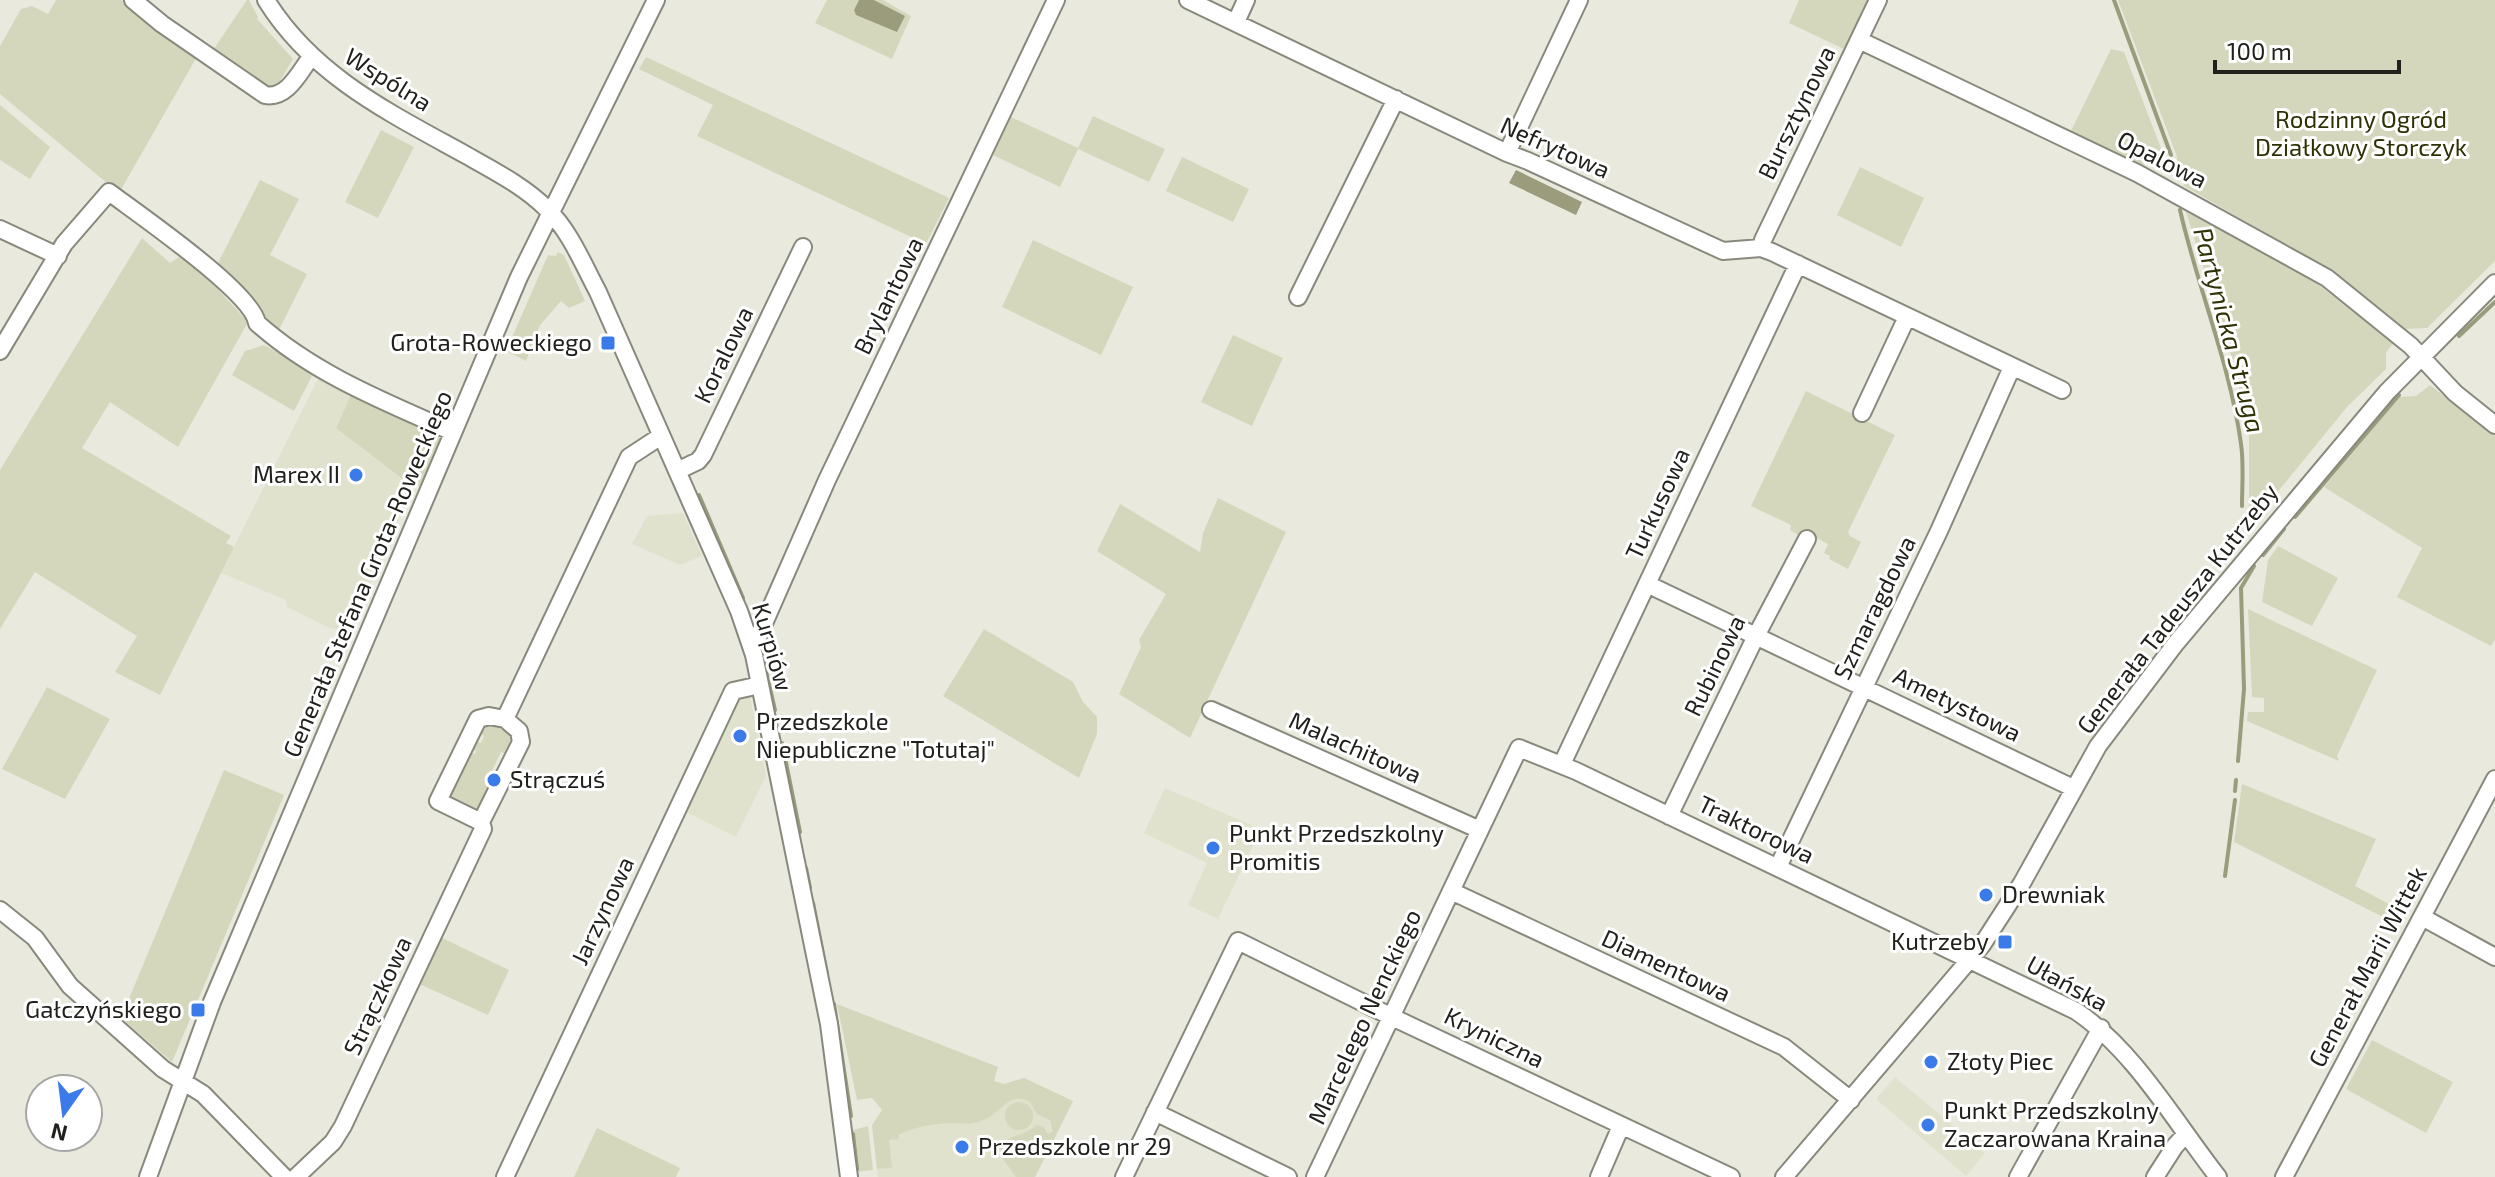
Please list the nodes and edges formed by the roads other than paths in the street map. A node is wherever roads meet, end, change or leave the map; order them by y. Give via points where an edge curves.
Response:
1 (133, 0) edge
2 (266, 0) edge
3 (656, 0) edge
4 (1056, 0) edge
5 (1188, 0) edge
6 (1246, 0) edge
7 (1579, 0) edge
8 (1878, 0) edge
9 (1236, 22) junction
10 (1859, 40) junction
11 (311, 57) junction
12 (1396, 99) junction
13 (1507, 153) junction
14 (550, 212) junction
15 (0, 229) edge
16 (803, 247) dead end
17 (1761, 248) junction
18 (58, 256) junction
19 (1798, 264) junction
20 (2495, 283) edge
21 (1298, 297) dead end
22 (1907, 317) junction
23 (0, 351) edge
24 (2422, 357) junction
25 (2012, 367) junction
26 (2062, 390) dead end
27 (1862, 413) dead end
28 (2495, 425) edge
29 (453, 432) junction
30 (661, 436) junction
31 (677, 471) junction
32 (1807, 539) dead end
33 (1647, 584) junction
34 (768, 614) junction
35 (742, 619) junction
36 (1756, 636) junction
37 (750, 641) junction
38 (760, 685) junction
39 (1864, 687) junction
40 (1211, 710) dead end
41 (505, 719) junction
42 (1519, 748) joint
43 (1562, 764) junction
44 (2495, 779) edge
45 (2073, 788) junction
46 (1669, 816) junction
47 (481, 822) junction
48 (1480, 830) junction
49 (1778, 867) junction
50 (1451, 891) junction
51 (0, 910) edge
52 (2422, 917) junction
53 (2495, 957) edge
54 (1970, 961) junction
55 (1392, 1017) junction
56 (2101, 1028) junction
57 (182, 1080) junction
58 (1851, 1100) junction
59 (1155, 1112) junction
60 (1621, 1126) junction
61 (2185, 1135) junction
62 (148, 1177) edge
63 (284, 1177) edge
64 (296, 1177) edge
65 (505, 1177) edge
66 (849, 1177) edge
67 (1124, 1177) edge
68 (1288, 1177) edge
69 (1315, 1177) edge
70 (1599, 1177) edge
71 (1731, 1177) edge
72 (1784, 1177) edge
73 (2018, 1177) edge
74 (2155, 1177) edge
75 (2218, 1177) edge
76 (2284, 1177) edge

1 - 11 street, Wspólna via 265,95 282,93
2 - 11 street
3 - 14 street, Generała Stefana Grota-Roweckiego
4 - 34 street, Brylantowa
5 - 9 street, Nefrytowa
6 - 9 street
7 - 13 street
8 - 10 street, Bursztynowa
9 - 12 street, Nefrytowa
10 - 17 street, Bursztynowa
10 - 24 street, Opalowa via 2137,173 2261,240 2327,278
11 - 14 street, Wspólna via 355,92 507,178
12 - 13 street, Nefrytowa
12 - 21 street
13 - 17 street, Nefrytowa via 1723,251
14 - 29 street, Generała Stefana Grota-Roweckiego
14 - 30 street, Kurpiów via 598,292
15 - 18 street
16 - 31 street, Koralowa via 703,455
17 - 19 street, Nefrytowa
18 - 23 street
18 - 29 street via 109,192 219,277 255,313 257,323 287,347 367,394
19 - 22 street, Nefrytowa
19 - 33 street, Turkusowa
20 - 24 street, Generała Tadeusza Kutrzeby
22 - 25 street, Nefrytowa
22 - 27 street
24 - 28 street, Opalowa
24 - 45 street, Generała Tadeusza Kutrzeby via 2341,445 2176,643 2127,704
25 - 26 street, Nefrytowa
25 - 39 street, Szmaragdowa
29 - 57 street, Generała Stefana Grota-Roweckiego
30 - 31 street, Kurpiów
30 - 41 street via 629,457
31 - 35 street, Kurpiów
32 - 36 street, Rubinowa
33 - 36 street, Ametystowa
33 - 43 street, Turkusowa
34 - 35 street
34 - 37 street, Brylantowa via 758,637
35 - 37 street, Kurpiów
36 - 39 street, Ametystowa
36 - 46 street, Rubinowa
37 - 38 street, Kurpiów
38 - 65 street, Jarzynowa via 733,691
38 - 66 street, Kurpiów via 835,1056
39 - 45 street, Ametystowa
39 - 49 street, Szmaragdowa
40 - 48 street, Malachitowa
41 - 47 street, Strączkowa via 519,731 521,742
41 - 47 street via 478,719 438,801
42 - 43 street, Traktorowa
42 - 48 street, Marcelego Nenckiego
43 - 46 street, Traktorowa
44 - 52 street, Generał Marii Wittek
45 - 54 street, Generała Tadeusza Kutrzeby via 2022,883
46 - 49 street, Traktorowa
47 - 64 street, Strączkowa via 483,829 343,1126
48 - 50 street, Marcelego Nenckiego
49 - 54 street, Traktorowa
50 - 55 street, Marcelego Nenckiego
50 - 58 street, Diamentowa via 1784,1047
51 - 57 street via 35,938 70,986
52 - 53 street
52 - 76 street, Generał Marii Wittek
54 - 56 street, Ułańska
54 - 58 street, Generała Tadeusza Kutrzeby
55 - 59 street, Kryniczna via 1238,941
55 - 60 street, Kryniczna
55 - 69 street, Marcelego Nenckiego
56 - 61 street, Ułańska
56 - 73 street
57 - 62 street, Generała Stefana Grota-Roweckiego
57 - 63 street via 203,1094
58 - 72 street, Generała Tadeusza Kutrzeby
59 - 67 street
59 - 68 street
60 - 70 street
60 - 71 street, Kryniczna
61 - 74 street
61 - 75 street, Ułańska

